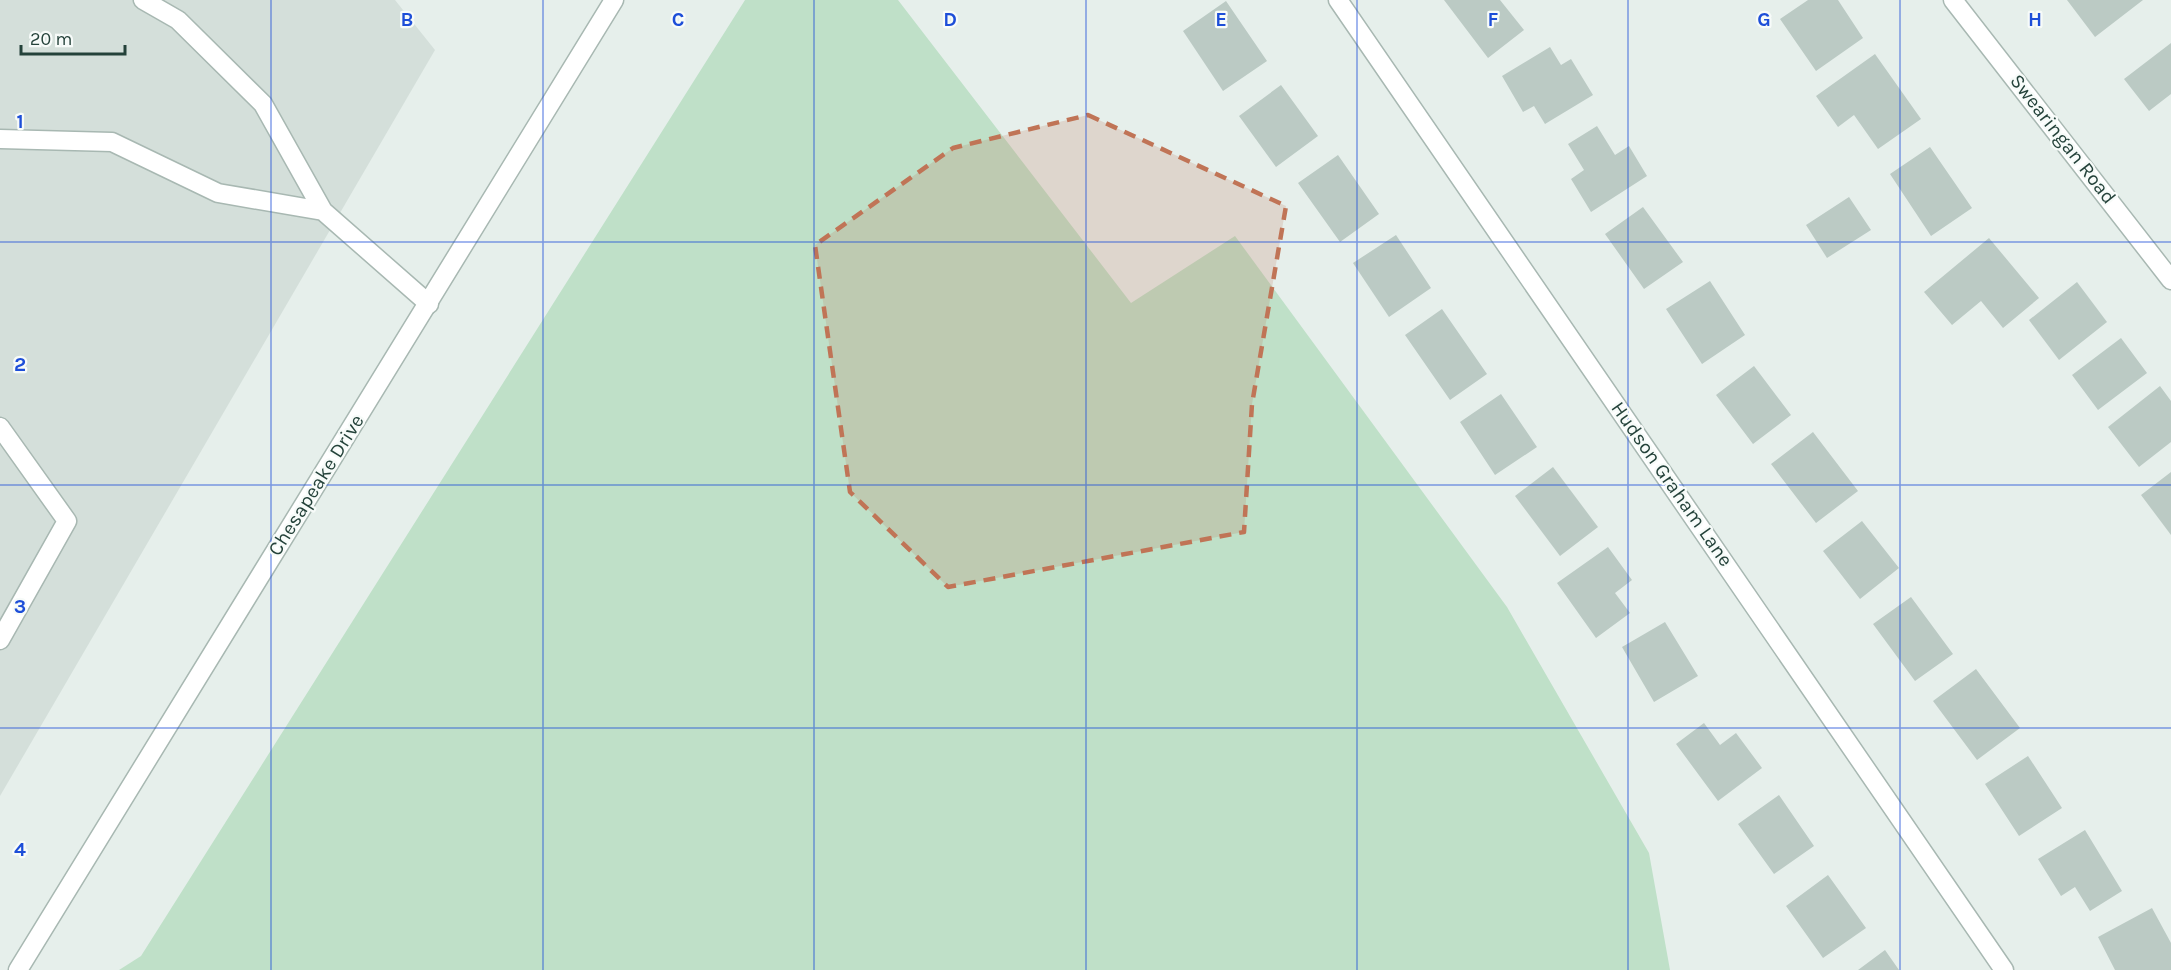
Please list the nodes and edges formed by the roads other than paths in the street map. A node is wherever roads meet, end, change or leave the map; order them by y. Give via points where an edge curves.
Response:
1 (143, 0) edge
2 (614, 0) edge
3 (1338, 0) edge
4 (1953, 0) edge
5 (0, 139) edge
6 (323, 211) junction
7 (2171, 280) edge
8 (429, 304) junction
9 (0, 427) edge
10 (0, 640) edge
11 (18, 970) edge
12 (2004, 970) edge

1 - 6 street via 178,20 263,104
2 - 8 street, Chesapeake Drive
3 - 12 street, Hudson Graham Lane
4 - 7 street, Swearingan Road
5 - 6 street via 112,142 218,193
6 - 8 street
8 - 11 street, Chesapeake Drive
9 - 10 street via 67,521

